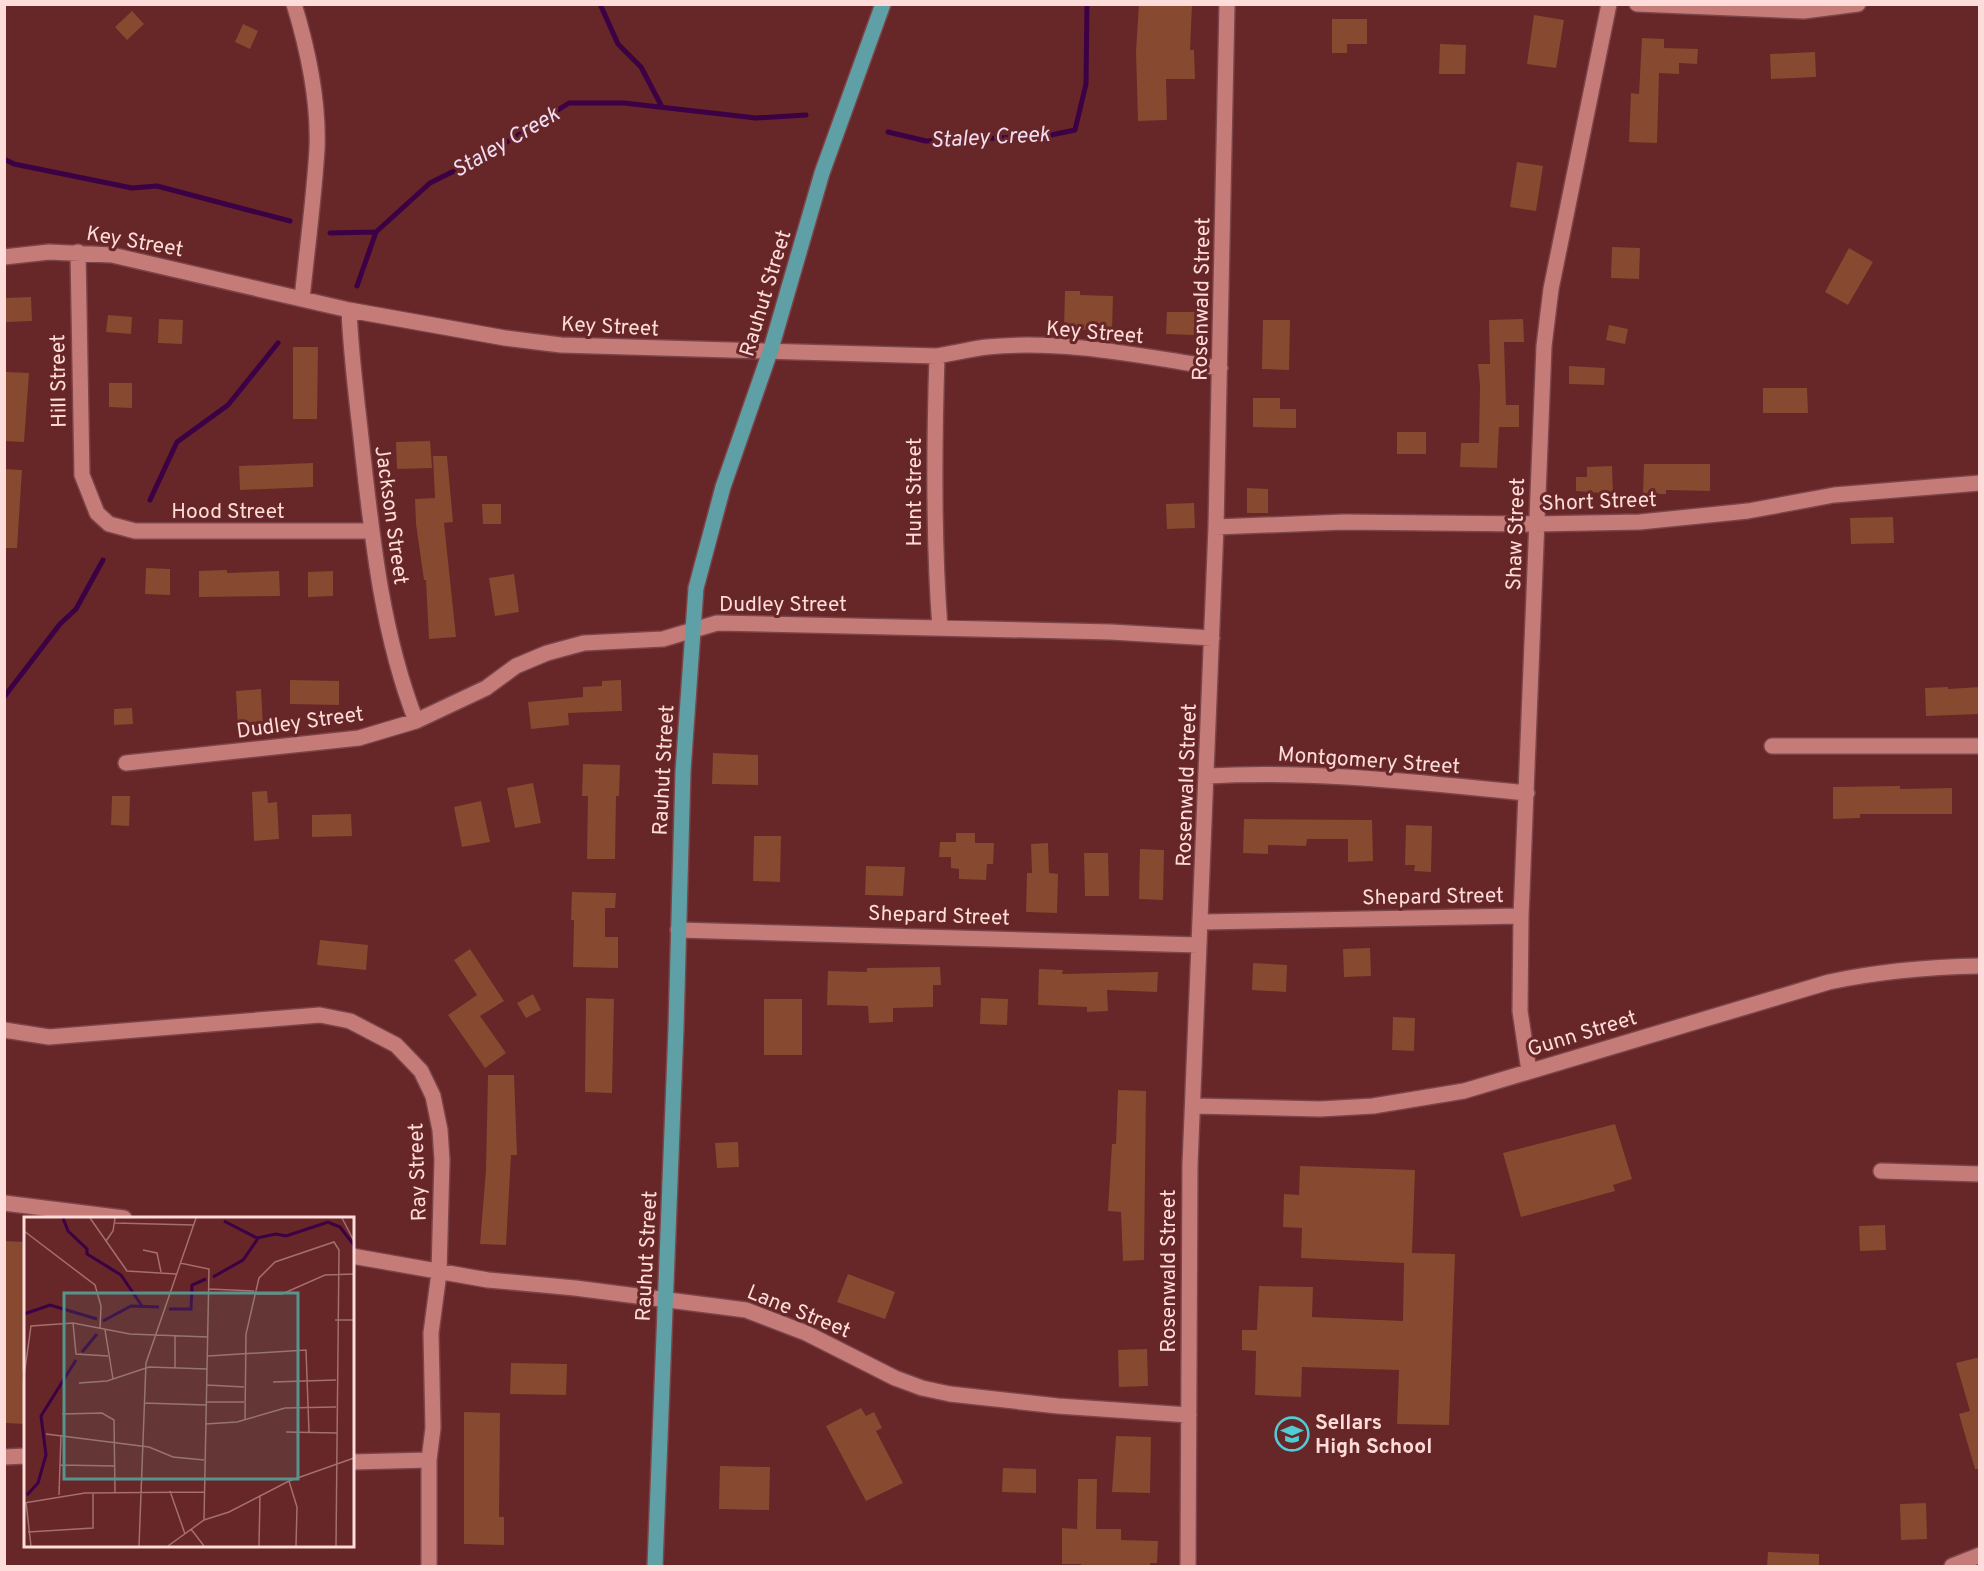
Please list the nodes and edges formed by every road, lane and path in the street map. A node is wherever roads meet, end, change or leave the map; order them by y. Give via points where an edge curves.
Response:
1 (294, 4) edge
2 (883, 4) edge
3 (1227, 4) edge
4 (1609, 4) edge
5 (1637, 4) edge
6 (1858, 4) edge
7 (78, 252) junction
8 (4, 257) edge
9 (302, 299) junction
10 (348, 310) junction
11 (771, 349) junction
12 (938, 356) junction
13 (1221, 368) junction
14 (1980, 483) edge
15 (94, 508) joint
16 (1536, 524) junction
17 (1216, 526) junction
18 (371, 531) junction
19 (940, 628) junction
20 (692, 629) junction
21 (1212, 638) junction
22 (417, 721) junction
23 (1772, 746) dead end
24 (1980, 747) edge
25 (126, 763) dead end
26 (1208, 776) junction
27 (1527, 793) junction
28 (1521, 916) junction
29 (1202, 922) junction
30 (678, 930) junction
31 (1199, 945) junction
32 (1980, 966) edge
33 (4, 1030) edge
34 (1529, 1071) junction
35 (1193, 1106) junction
36 (1881, 1171) dead end
37 (1980, 1174) edge
38 (4, 1203) edge
39 (116, 1217) edge
40 (354, 1256) edge
41 (439, 1273) junction
42 (664, 1299) junction
43 (1189, 1415) junction
44 (4, 1456) edge
45 (24, 1456) edge
46 (429, 1460) junction
47 (354, 1462) edge
48 (1980, 1556) edge
49 (429, 1566) edge
50 (655, 1566) edge
51 (1188, 1566) edge
52 (1952, 1566) edge

1 - 9 street via 307,53 317,147
2 - 11 main road, Rauhut Street via 822,173
3 - 13 street, Rosenwald Street
4 - 16 street, Shaw Street via 1551,289 1544,346
5 - 6 street via 1794,11
7 - 8 street, Key Street
7 - 9 street, Key Street via 142,261
7 - 15 street, Hill Street via 82,475
9 - 10 street, Key Street
10 - 11 street, Key Street via 505,339 561,345 704,351
10 - 18 street, Jackson Street
11 - 12 street, Key Street
11 - 20 main road, Rauhut Street via 714,518 696,588
12 - 13 street, Key Street via 988,347 1057,347
12 - 19 street, Hunt Street via 933,467
13 - 17 street, Rosenwald Street
14 - 16 street, Short Street via 1834,495 1688,519
15 - 18 street, Hood Street via 109,524 135,531
16 - 17 street, Short Street via 1344,522
16 - 27 street, Shaw Street
17 - 21 street, Rosenwald Street
18 - 22 street, Jackson Street via 384,612 399,672
19 - 20 street, Dudley Street via 717,623
19 - 21 street, Dudley Street
20 - 22 street, Dudley Street via 663,639 584,643 547,653
20 - 30 main road, Rauhut Street
21 - 26 street, Rosenwald Street
22 - 25 street, Dudley Street via 328,743
23 - 24 street
26 - 27 street, Montgomery Street via 1367,778
26 - 29 street, Rosenwald Street
27 - 28 street, Shaw Street
28 - 29 street, Shepard Street
28 - 34 street, Shaw Street via 1520,1011
29 - 31 street, Rosenwald Street
30 - 31 street, Shepard Street
30 - 42 main road, Rauhut Street
31 - 35 street, Rosenwald Street
32 - 34 street, Gunn Street via 1885,971 1829,982
33 - 41 street, Ray Street via 49,1037 320,1015 375,1032 396,1045 421,1071 433,1096 442,1160
34 - 35 street, Gunn Street via 1464,1091 1400,1103 1320,1109
35 - 43 street, Rosenwald Street
36 - 37 street
38 - 39 street
40 - 41 street, Lane Street
41 - 42 street, Lane Street
41 - 46 street, Ray Street via 431,1333 433,1428
42 - 43 street, Lane Street via 746,1310 806,1333 922,1388 1058,1406
42 - 50 main road, Rauhut Street
43 - 51 street, Rosenwald Street
44 - 45 street
46 - 47 street
46 - 49 street, Ray Street
48 - 52 street

